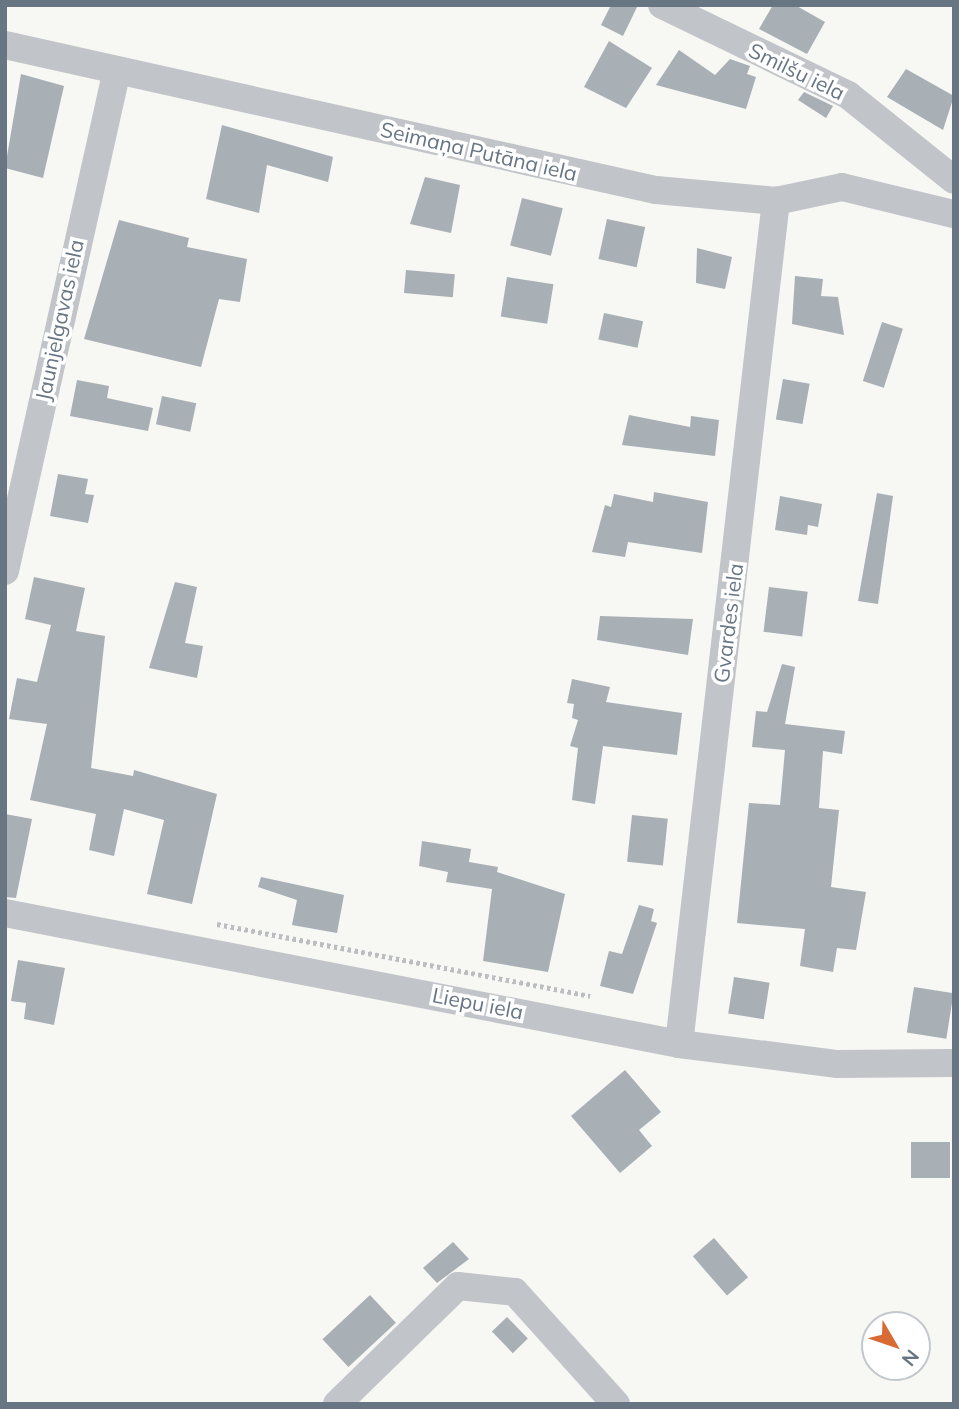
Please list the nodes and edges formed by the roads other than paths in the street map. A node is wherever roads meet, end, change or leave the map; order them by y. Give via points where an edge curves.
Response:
1 (662, 5) edge
2 (5, 45) edge
3 (117, 70) junction
4 (954, 180) edge
5 (776, 201) junction
6 (954, 214) edge
7 (5, 571) edge
8 (5, 913) edge
9 (679, 1044) junction
10 (954, 1063) edge
11 (337, 1404) edge
12 (616, 1404) edge

1 - 4 street, Smilšu iela via 849,95
2 - 3 street, Seimaņa Putāna iela
3 - 5 street, Seimaņa Putāna iela via 656,190
3 - 7 street, Jaunjelgavas iela
5 - 6 street, Seimaņa Putāna iela via 842,187
5 - 9 street, Gvardes iela
8 - 9 street, Liepu iela
9 - 10 street, Liepu iela via 838,1064
11 - 12 street via 458,1286 515,1292

